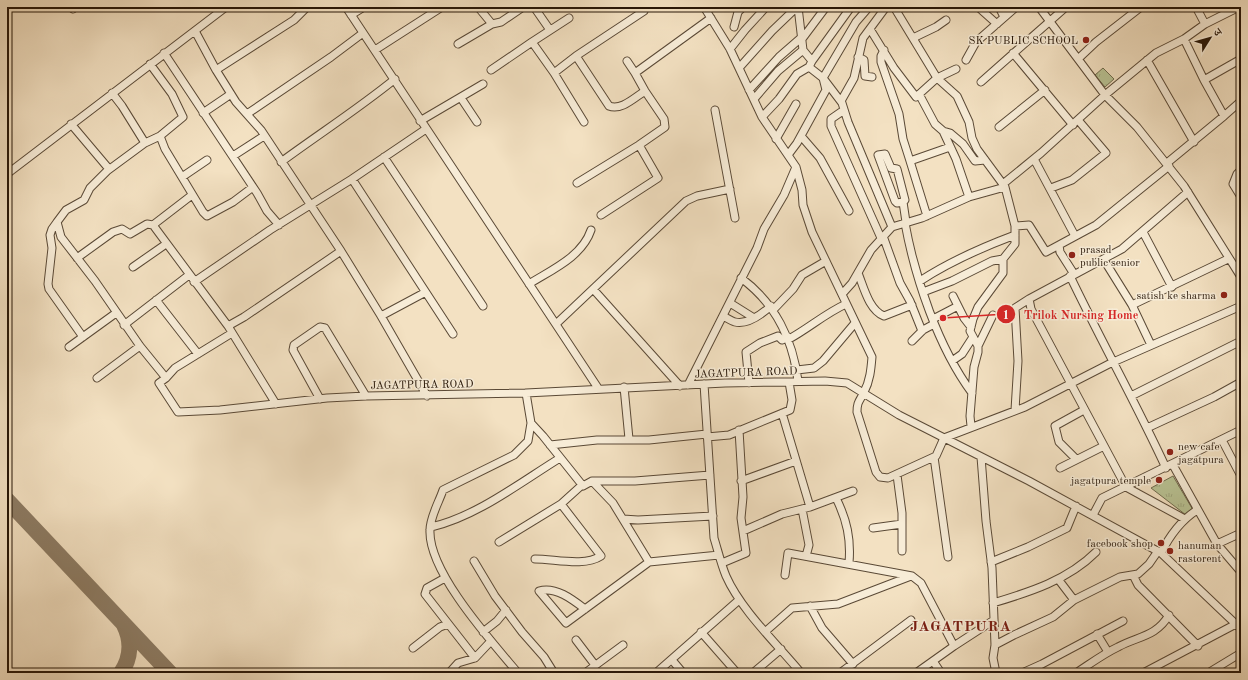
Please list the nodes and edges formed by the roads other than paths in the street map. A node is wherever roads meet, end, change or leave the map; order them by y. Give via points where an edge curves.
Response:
1 (226, 7) edge
2 (307, 7) edge
3 (346, 7) edge
4 (364, 7) edge
5 (442, 7) edge
6 (478, 7) edge
7 (523, 7) edge
8 (534, 7) edge
9 (704, 7) edge
10 (743, 7) edge
11 (766, 7) edge
12 (798, 7) edge
13 (826, 7) edge
14 (851, 7) edge
15 (868, 7) edge
16 (886, 7) edge
17 (894, 7) edge
18 (978, 7) edge
19 (1000, 7) edge
20 (1016, 7) edge
21 (1039, 7) edge
22 (1066, 7) edge
23 (1141, 7) edge
24 (1196, 7) edge
25 (1239, 7) edge
26 (645, 8) edge
27 (351, 15) junction
28 (1004, 17) junction
29 (569, 18) dead end
30 (946, 20) dead end
31 (713, 21) junction
32 (1049, 22) junction
33 (492, 24) junction
34 (997, 24) junction
35 (1205, 24) junction
36 (734, 27) dead end
37 (870, 29) junction
38 (550, 30) junction
39 (194, 31) junction
40 (363, 33) junction
41 (802, 38) junction
42 (913, 38) junction
43 (1184, 39) junction
44 (532, 42) junction
45 (458, 44) dead end
46 (728, 46) junction
47 (375, 50) junction
48 (803, 50) junction
49 (884, 50) junction
50 (164, 53) junction
51 (1013, 53) junction
52 (576, 56) junction
53 (858, 57) junction
54 (1078, 59) junction
55 (1241, 59) edge
56 (966, 60) dead end
57 (1147, 60) junction
58 (627, 61) dead end
59 (150, 64) junction
60 (810, 64) junction
61 (739, 68) junction
62 (956, 69) dead end
63 (216, 70) junction
64 (491, 70) dead end
65 (554, 73) junction
66 (635, 73) junction
67 (872, 77) dead end
68 (823, 78) junction
69 (937, 78) junction
70 (395, 79) junction
71 (1204, 80) junction
72 (981, 82) dead end
73 (483, 84) dead end
74 (749, 90) junction
75 (1045, 90) junction
76 (645, 91) junction
77 (112, 93) junction
78 (231, 94) junction
79 (919, 94) junction
80 (1105, 95) junction
81 (461, 98) junction
82 (754, 99) junction
83 (841, 101) junction
84 (1241, 101) edge
85 (796, 104) dead end
86 (715, 110) dead end
87 (844, 110) junction
88 (203, 113) junction
89 (247, 114) junction
90 (1224, 116) junction
91 (762, 118) junction
92 (420, 121) junction
93 (477, 122) dead end
94 (584, 122) dead end
95 (1075, 122) junction
96 (71, 124) junction
97 (999, 127) dead end
98 (426, 129) junction
99 (944, 131) junction
100 (160, 136) junction
101 (264, 136) junction
102 (801, 136) junction
103 (776, 138) junction
104 (1194, 142) junction
105 (145, 143) junction
106 (638, 145) junction
107 (950, 148) junction
108 (788, 155) junction
109 (233, 156) junction
110 (384, 157) junction
111 (1034, 159) junction
112 (207, 160) dead end
113 (985, 160) junction
114 (910, 161) junction
115 (282, 162) junction
116 (1168, 164) junction
117 (796, 167) junction
118 (110, 169) junction
119 (1241, 170) edge
120 (7, 174) edge
121 (182, 177) junction
122 (352, 179) junction
123 (577, 183) dead end
124 (1004, 186) junction
125 (254, 187) junction
126 (1051, 188) junction
127 (730, 189) junction
128 (1188, 192) junction
129 (192, 195) junction
130 (970, 197) junction
131 (1241, 197) edge
132 (903, 202) junction
133 (311, 204) junction
134 (848, 211) dead end
135 (601, 215) dead end
136 (927, 216) junction
137 (735, 218) dead end
138 (57, 222) junction
139 (905, 223) junction
140 (153, 225) junction
141 (279, 225) junction
142 (1015, 226) junction
143 (892, 227) junction
144 (591, 230) dead end
145 (1143, 232) junction
146 (1016, 235) junction
147 (1075, 236) junction
148 (882, 237) junction
149 (166, 244) junction
150 (1059, 245) junction
151 (341, 251) junction
152 (77, 258) junction
153 (1003, 259) junction
154 (1228, 259) junction
155 (1104, 260) junction
156 (826, 261) junction
157 (133, 267) dead end
158 (858, 273) junction
159 (189, 275) junction
160 (1072, 275) junction
161 (1241, 277) edge
162 (741, 278) junction
163 (920, 281) junction
164 (194, 282) junction
165 (528, 284) junction
166 (1172, 287) junction
167 (593, 289) junction
168 (923, 292) junction
169 (424, 293) junction
170 (843, 293) junction
171 (953, 296) dead end
172 (1029, 299) junction
173 (156, 300) junction
174 (730, 303) junction
175 (846, 304) junction
176 (1132, 305) junction
177 (483, 306) dead end
178 (912, 306) junction
179 (958, 306) junction
180 (1241, 306) edge
181 (772, 308) junction
182 (116, 313) junction
183 (993, 315) dead end
184 (381, 316) junction
185 (723, 316) junction
186 (754, 318) junction
187 (934, 322) junction
188 (855, 323) junction
189 (124, 324) junction
190 (556, 324) junction
191 (971, 327) junction
192 (230, 330) junction
193 (922, 331) junction
194 (452, 334) dead end
195 (82, 337) junction
196 (973, 337) junction
197 (788, 338) junction
198 (912, 341) dead end
199 (1241, 341) edge
200 (1151, 345) junction
201 (140, 346) junction
202 (978, 346) junction
203 (69, 347) dead end
204 (198, 354) junction
205 (952, 361) junction
206 (1114, 361) junction
207 (797, 370) junction
208 (97, 378) dead end
209 (166, 378) junction
210 (789, 382) junction
211 (798, 382) junction
212 (1241, 382) edge
213 (749, 383) junction
214 (704, 384) junction
215 (1070, 384) junction
216 (688, 385) junction
217 (680, 386) junction
218 (624, 387) junction
219 (598, 388) junction
220 (526, 393) junction
221 (864, 393) junction
222 (972, 393) junction
223 (366, 396) junction
224 (427, 396) junction
225 (1131, 396) junction
226 (320, 399) junction
227 (276, 404) junction
228 (1015, 410) junction
229 (1084, 410) junction
230 (782, 413) junction
231 (531, 424) junction
232 (972, 426) junction
233 (1147, 428) junction
234 (739, 430) junction
235 (1241, 430) edge
236 (707, 436) junction
237 (944, 438) junction
238 (629, 439) junction
239 (1222, 440) junction
240 (550, 444) junction
241 (1104, 446) junction
242 (934, 457) junction
243 (981, 457) junction
244 (560, 458) junction
245 (1076, 459) junction
246 (796, 461) junction
247 (1170, 466) junction
248 (1060, 468) dead end
249 (710, 475) junction
250 (897, 475) junction
251 (1241, 476) edge
252 (592, 481) junction
253 (741, 481) junction
254 (582, 486) junction
255 (1126, 487) junction
256 (854, 491) dead end
257 (836, 498) junction
258 (561, 504) junction
259 (1076, 506) junction
260 (810, 507) junction
261 (802, 509) junction
262 (1197, 510) junction
263 (1093, 515) junction
264 (713, 516) junction
265 (1183, 518) junction
266 (623, 519) junction
267 (902, 524) junction
268 (431, 527) junction
269 (873, 528) dead end
270 (743, 531) junction
271 (1241, 533) edge
272 (499, 542) dead end
273 (1217, 544) junction
274 (902, 551) dead end
275 (1096, 552) dead end
276 (1160, 552) junction
277 (719, 555) junction
278 (806, 556) junction
279 (948, 557) dead end
280 (535, 560) dead end
281 (474, 561) dead end
282 (648, 562) junction
283 (991, 562) junction
284 (722, 563) junction
285 (849, 563) junction
286 (1241, 572) edge
287 (785, 575) dead end
288 (1133, 575) junction
289 (912, 576) junction
290 (445, 578) junction
291 (1058, 580) junction
292 (739, 600) junction
293 (1074, 600) junction
294 (994, 603) junction
295 (810, 606) junction
296 (585, 609) junction
297 (506, 610) junction
298 (1169, 615) junction
299 (911, 620) dead end
300 (994, 620) junction
301 (1123, 621) dead end
302 (448, 624) junction
303 (1238, 627) edge
304 (766, 631) junction
305 (483, 632) junction
306 (701, 632) junction
307 (1097, 634) junction
308 (576, 640) dead end
309 (491, 641) junction
310 (623, 645) dead end
311 (996, 645) junction
312 (954, 646) junction
313 (1198, 646) junction
314 (413, 648) dead end
315 (781, 649) junction
316 (1108, 652) junction
317 (1241, 653) edge
318 (474, 658) junction
319 (672, 660) junction
320 (933, 661) junction
321 (853, 664) junction
322 (595, 665) junction
323 (449, 673) edge
324 (518, 673) edge
325 (554, 673) edge
326 (585, 673) edge
327 (656, 673) edge
328 (683, 673) edge
329 (737, 673) edge
330 (752, 673) edge
331 (801, 673) edge
332 (840, 673) edge
333 (916, 673) edge
334 (941, 673) edge
335 (996, 673) edge
336 (1022, 673) edge
337 (1076, 673) edge
338 (1143, 673) edge
339 (1208, 673) edge

1 - 39 street
2 - 63 street via 294,20
3 - 27 street
4 - 27 street
5 - 47 street
6 - 33 street
7 - 33 street via 501,22
8 - 38 street
9 - 31 street
10 - 36 street via 738,12
11 - 46 street
12 - 41 street
12 - 61 street via 772,31
13 - 41 street
14 - 60 street
15 - 68 street via 856,22
16 - 37 street
17 - 42 street
18 - 34 street
19 - 28 street
20 - 28 street
21 - 32 street
22 - 32 street
23 - 54 street
24 - 35 street
25 - 35 street
26 - 52 street
27 - 40 street
28 - 34 street
29 - 38 street
30 - 42 street
31 - 46 street
31 - 66 street
32 - 51 street
32 - 54 street
33 - 45 street
34 - 56 street via 976,42
35 - 43 street
37 - 49 street
37 - 53 street via 863,38
38 - 44 street
39 - 50 street
39 - 63 street
40 - 47 street
40 - 89 street
41 - 48 street
41 - 74 street via 779,57
42 - 69 street
43 - 57 street
43 - 71 street
44 - 64 street
44 - 65 street
46 - 61 street
47 - 70 street
48 - 60 street
48 - 82 street via 778,71
49 - 79 street via 916,97
49 - 114 street via 881,62 899,114
50 - 59 street
50 - 88 street
51 - 72 street
51 - 75 street
52 - 65 street
52 - 76 street via 609,106 620,107
53 - 67 street via 864,60 865,76
53 - 83 street via 851,85
54 - 80 street
55 - 71 street
57 - 80 street
57 - 104 street
58 - 66 street
59 - 77 street
59 - 100 street via 172,94 183,117
60 - 68 street
60 - 91 street via 797,74 780,99
61 - 74 street
62 - 69 street
63 - 78 street
65 - 94 street
66 - 76 street
68 - 83 street
68 - 102 street via 826,90
69 - 79 street
69 - 113 street via 957,96 969,122 972,138
70 - 92 street
70 - 115 street
71 - 90 street
73 - 81 street
74 - 82 street
75 - 95 street
75 - 97 street
76 - 106 street via 664,119 664,127
77 - 96 street
77 - 105 street
78 - 88 street
78 - 89 street
79 - 99 street via 935,124
80 - 95 street
80 - 116 street via 1137,127
81 - 92 street
81 - 93 street
82 - 91 street
83 - 87 street
84 - 90 street
85 - 103 street
86 - 127 street
87 - 143 street
87 - 148 street via 831,119 830,126
88 - 109 street
89 - 101 street
90 - 104 street
91 - 103 street
92 - 98 street
95 - 111 street
95 - 126 street via 1106,153 1072,180
96 - 118 street
96 - 120 street
98 - 110 street
98 - 165 street
99 - 107 street
99 - 113 street via 963,144 975,161
100 - 105 street
100 - 121 street
101 - 109 street
101 - 115 street
102 - 108 street
102 - 134 street via 820,158
103 - 108 street
104 - 116 street
105 - 118 street
106 - 123 street
106 - 135 street via 658,178
107 - 114 street
107 - 130 street
108 - 117 street
109 - 125 street
110 - 122 street
110 - 177 street
111 - 124 street
111 - 126 street
112 - 121 street
113 - 124 street
114 - 136 street
115 - 133 street
116 - 128 street
116 - 147 street via 1096,225
117 - 156 street via 803,205
117 - 162 street
118 - 138 street via 90,188 84,200 66,210
119 - 131 street via 1233,184
121 - 129 street
122 - 133 street
122 - 169 street
124 - 130 street
124 - 142 street
125 - 129 street via 207,216
125 - 141 street via 267,211
126 - 147 street
127 - 137 street
127 - 167 street via 686,201
128 - 145 street
128 - 154 street
129 - 140 street
130 - 136 street
132 - 132 street via 895,201 878,154 885,154 891,168 897,169 905,200
132 - 139 street
133 - 141 street
133 - 151 street
136 - 139 street
138 - 152 street via 61,238
138 - 195 street via 50,235 52,248 49,289
139 - 143 street
139 - 163 street
140 - 149 street
140 - 152 street via 147,224 130,234 122,229 113,232
141 - 164 street
142 - 146 street
142 - 150 street via 1029,225 1046,252
143 - 148 street
144 - 165 street via 588,240 578,252
145 - 155 street
145 - 166 street
146 - 153 street via 1015,244
146 - 163 street via 935,271
147 - 150 street
148 - 158 street
148 - 178 street
149 - 157 street
149 - 159 street
150 - 160 street
151 - 184 street
151 - 192 street via 244,317
152 - 182 street
153 - 168 street via 992,261
153 - 191 street via 1003,273 978,306
154 - 161 street
154 - 166 street
155 - 160 street
155 - 176 street
156 - 170 street
156 - 181 street via 802,275 793,289
158 - 170 street
158 - 178 street via 875,312 884,316
159 - 164 street
159 - 173 street
160 - 172 street
160 - 206 street via 1091,320
162 - 174 street
162 - 181 street via 757,290
163 - 168 street
164 - 192 street
165 - 190 street
166 - 176 street
167 - 190 street
167 - 217 street
168 - 187 street
169 - 184 street
169 - 194 street
170 - 175 street
171 - 179 street
172 - 215 street via 1031,309
172 - 228 street via 1015,308 1018,361
173 - 189 street
173 - 204 street
174 - 185 street
174 - 186 street
175 - 188 street
175 - 197 street
176 - 200 street
178 - 193 street
179 - 187 street
179 - 191 street
180 - 200 street
181 - 186 street
181 - 197 street
182 - 189 street
182 - 195 street
183 - 202 street
184 - 224 street
185 - 186 street via 736,322
185 - 216 street
187 - 193 street
187 - 205 street
188 - 207 street via 823,361 814,368
188 - 221 street via 872,357 870,376
189 - 201 street
190 - 219 street
191 - 196 street
192 - 204 street
192 - 227 street
193 - 198 street
195 - 203 street
196 - 202 street
196 - 205 street via 962,354
197 - 207 street
197 - 213 street via 782,340 778,336 746,352
199 - 225 street
200 - 206 street
201 - 208 street
201 - 209 street
202 - 222 street
204 - 209 street via 175,368
205 - 222 street
206 - 215 street
206 - 225 street
207 - 211 street
209 - 227 street, JAGATPURA ROAD via 159,383 178,412
210 - 211 street, JAGATPURA ROAD
210 - 213 street, JAGATPURA ROAD
210 - 230 street via 792,400 790,410
211 - 221 street, JAGATPURA ROAD via 847,383
212 - 233 street
213 - 214 street, JAGATPURA ROAD
214 - 216 street, JAGATPURA ROAD
214 - 236 street
215 - 228 street
215 - 229 street
216 - 217 street, JAGATPURA ROAD
217 - 218 street, JAGATPURA ROAD
218 - 219 street, JAGATPURA ROAD
218 - 238 street
219 - 220 street, JAGATPURA ROAD
220 - 224 street, JAGATPURA ROAD
220 - 231 street
221 - 237 street, JAGATPURA ROAD via 899,415
221 - 250 street via 857,403 857,412 876,472 885,479
222 - 232 street
223 - 224 street, JAGATPURA ROAD
223 - 226 street, JAGATPURA ROAD
223 - 226 street via 325,328 320,327 294,345 293,350
225 - 233 street
226 - 227 street, JAGATPURA ROAD
228 - 232 street
229 - 241 street
229 - 245 street via 1054,426 1059,442
230 - 234 street
230 - 246 street
231 - 240 street
231 - 268 street via 528,441 514,455 443,490
232 - 237 street
233 - 247 street
234 - 236 street via 729,435
234 - 253 street
235 - 239 street
236 - 238 street
236 - 249 street
237 - 242 street
237 - 243 street, JAGATPURA ROAD
238 - 240 street
239 - 247 street
239 - 251 street
240 - 244 street
241 - 245 street
241 - 255 street
242 - 250 street
242 - 279 street
243 - 259 street, JAGATPURA ROAD
243 - 283 street
244 - 254 street
244 - 268 street via 497,498 443,524
245 - 248 street
246 - 253 street
246 - 260 street
247 - 255 street
247 - 262 street
249 - 252 street via 635,481
249 - 264 street
250 - 267 street
252 - 254 street
252 - 266 street via 613,502
253 - 270 street
254 - 258 street
255 - 263 street via 1102,498
255 - 265 street
256 - 257 street
257 - 260 street
257 - 285 street via 850,537
258 - 272 street
258 - 280 street via 601,556 576,563 553,559
259 - 263 street, JAGATPURA ROAD
259 - 283 street via 1067,528
260 - 261 street
261 - 270 street via 782,514
261 - 278 street via 809,545
262 - 265 street
262 - 273 street
263 - 276 street, JAGATPURA ROAD
264 - 266 street
264 - 277 street via 714,538
265 - 276 street
266 - 282 street
267 - 269 street
267 - 274 street
268 - 290 street via 434,554
270 - 284 street via 746,553
271 - 273 street
273 - 286 street
275 - 291 street via 1085,563
276 - 288 street via 1150,564
276 - 303 street, JAGATPURA ROAD
277 - 282 street
277 - 284 street
278 - 285 street
278 - 287 street via 788,553
281 - 297 street
282 - 296 street
283 - 294 street
284 - 292 street
285 - 289 street
288 - 293 street via 1120,577
288 - 298 street via 1138,585
289 - 295 street via 838,604
289 - 312 street via 921,583
290 - 302 street via 427,588 425,594
290 - 305 street
291 - 293 street
291 - 294 street
292 - 304 street
292 - 306 street
293 - 311 street via 1053,617
294 - 300 street
295 - 304 street via 792,608
295 - 321 street via 822,628
296 - 296 street via 566,624 539,591 547,589 572,598
297 - 305 street
297 - 325 street
298 - 313 street
298 - 316 street via 1163,626 1148,636 1134,639
299 - 321 street
300 - 311 street
300 - 312 street
301 - 307 street
302 - 314 street via 440,627
302 - 318 street
303 - 313 street
304 - 315 street
305 - 309 street
306 - 319 street
306 - 329 street
307 - 316 street
307 - 336 street
308 - 322 street
309 - 318 street
309 - 324 street
310 - 322 street
311 - 335 street via 993,658
312 - 320 street
313 - 338 street
315 - 330 street
315 - 331 street
316 - 337 street
317 - 339 street
318 - 323 street via 458,663
319 - 327 street
319 - 328 street
320 - 333 street
320 - 334 street
321 - 332 street
322 - 326 street

